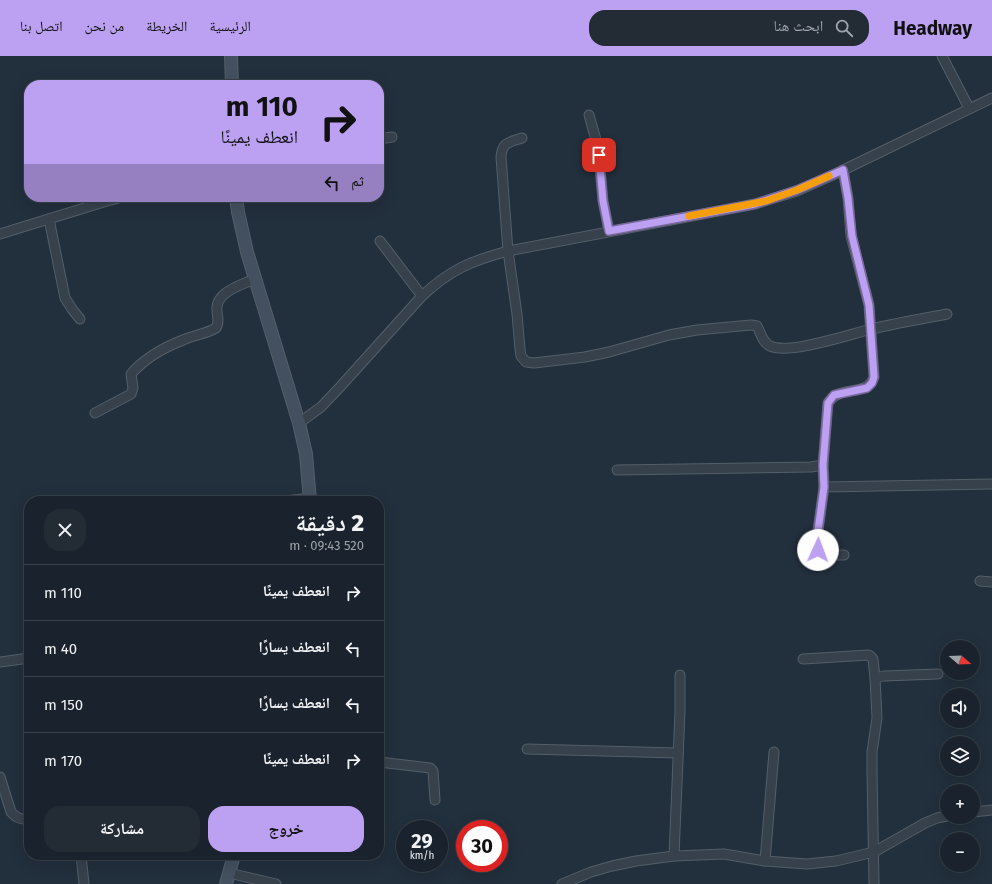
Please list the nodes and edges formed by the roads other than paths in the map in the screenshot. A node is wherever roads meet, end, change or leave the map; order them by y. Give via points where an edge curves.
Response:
1 (231, 56) edge
2 (942, 56) edge
3 (232, 80) edge
4 (992, 98) edge
5 (969, 108) junction
6 (589, 115) dead end
7 (392, 137) dead end
8 (384, 138) edge
9 (522, 138) dead end
10 (843, 170) junction
11 (106, 202) edge
12 (237, 202) edge
13 (49, 219) junction
14 (609, 231) junction
15 (0, 234) edge
16 (380, 241) dead end
17 (508, 251) junction
18 (254, 279) junction
19 (422, 296) junction
20 (947, 314) dead end
21 (80, 319) dead end
22 (871, 329) junction
23 (95, 413) dead end
24 (299, 423) junction
25 (823, 465) junction
26 (617, 470) dead end
27 (992, 484) edge
28 (824, 487) junction
29 (311, 496) edge
30 (844, 555) dead end
31 (980, 581) dead end
32 (992, 582) edge
33 (24, 659) edge
34 (803, 659) dead end
35 (0, 662) edge
36 (938, 674) dead end
37 (680, 676) dead end
38 (875, 678) junction
39 (527, 749) dead end
40 (774, 752) dead end
41 (678, 753) junction
42 (384, 763) edge
43 (0, 777) edge
44 (435, 800) dead end
45 (992, 810) edge
46 (980, 811) edge
47 (940, 817) edge
48 (24, 819) edge
49 (874, 852) junction
50 (674, 856) junction
51 (82, 860) edge
52 (233, 860) edge
53 (765, 861) junction
54 (228, 878) edge
55 (84, 884) edge
56 (276, 884) edge
57 (562, 884) edge
58 (874, 884) edge

1 - 3 main road
2 - 5 street
4 - 5 street
5 - 10 street
6 - 14 street via 598,147 603,201
7 - 8 street
9 - 17 street via 508,142 502,150
10 - 14 street via 797,190 755,204
10 - 22 street via 852,236 869,305
11 - 13 street
12 - 18 main road
13 - 15 street
13 - 21 street via 65,298
14 - 17 street
16 - 19 street
17 - 19 street via 463,266 436,283
17 - 22 street via 520,349 523,360 530,363 585,357 669,335 712,329 754,325 769,345 780,348 821,343
18 - 23 street via 219,299 216,328 183,340 143,363 131,374 131,394
18 - 24 main road
19 - 24 street via 326,402
20 - 22 street
22 - 25 street via 874,377 872,383 867,388 840,393 828,403
24 - 29 main road via 306,454
25 - 26 street
25 - 28 street
27 - 28 street
28 - 30 street via 816,545 821,553
31 - 32 street
33 - 35 street
34 - 38 street via 869,655 873,659
36 - 38 street
37 - 41 street
38 - 49 street via 877,718 872,752
39 - 41 street
40 - 53 street
41 - 50 street
42 - 44 street via 430,768 433,771
43 - 48 street via 11,812 14,816
45 - 46 street
47 - 49 street via 925,823
49 - 53 street via 814,863
49 - 58 street
50 - 53 street via 724,854
50 - 57 street via 612,866
51 - 55 street
52 - 54 main road
54 - 56 street

